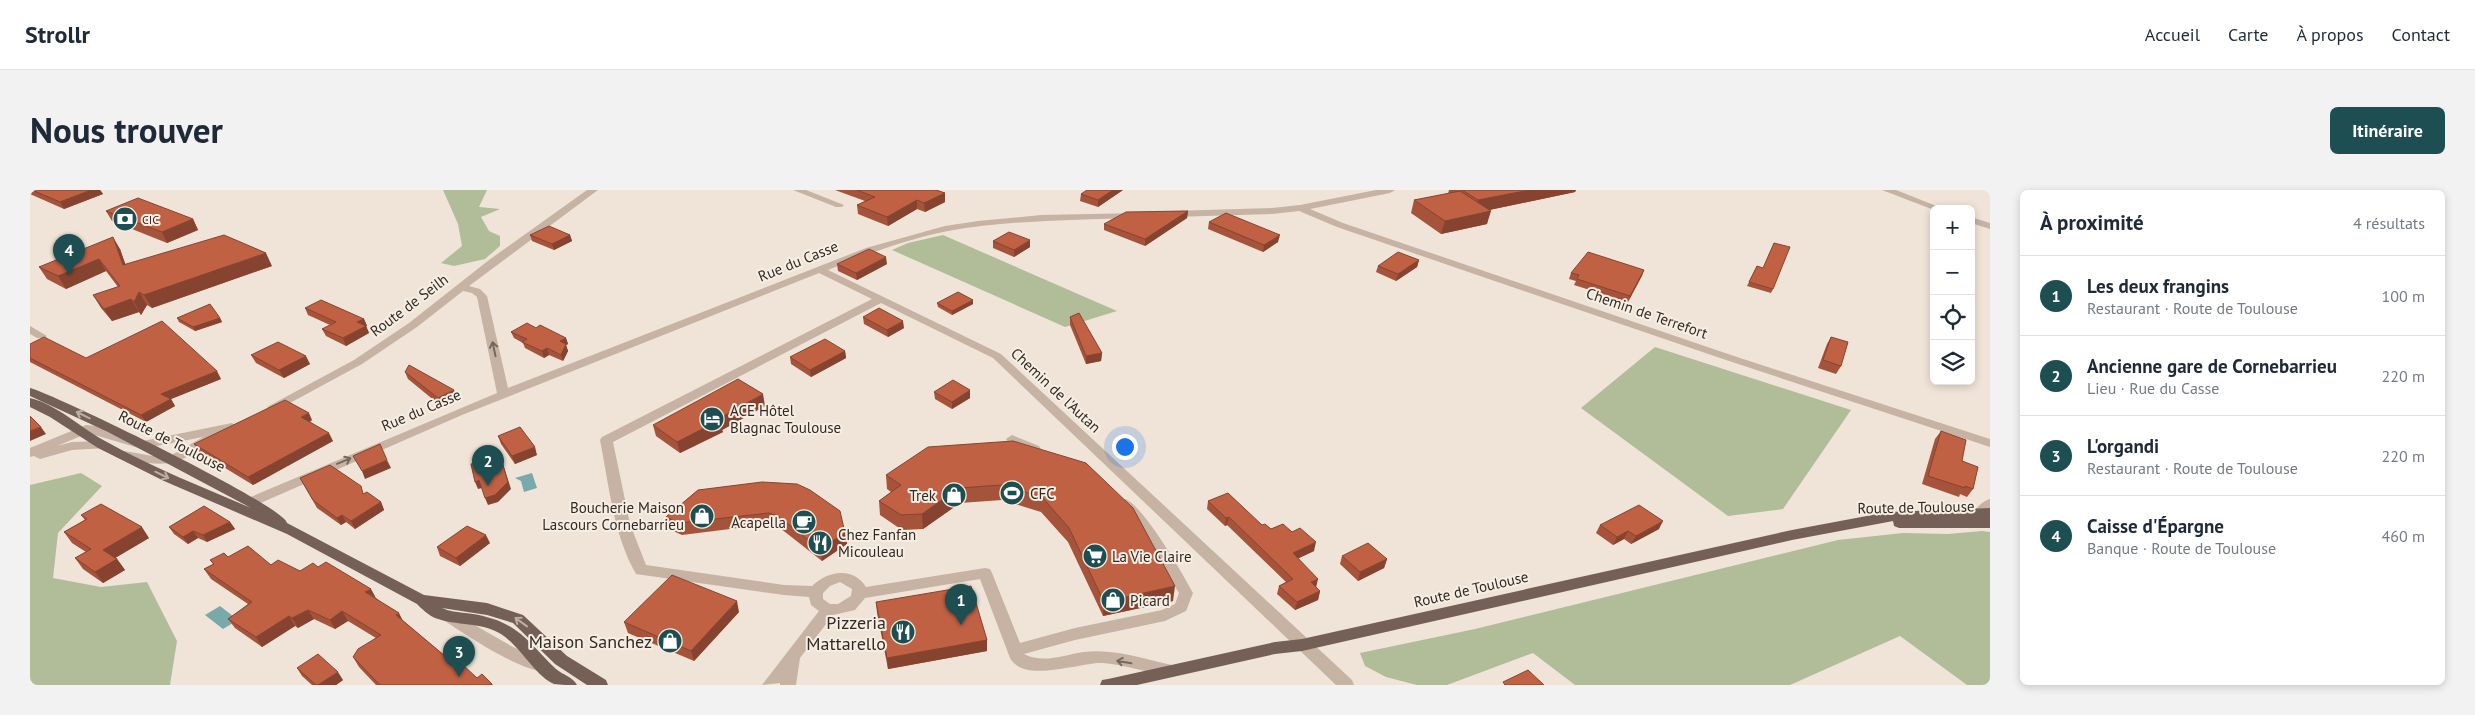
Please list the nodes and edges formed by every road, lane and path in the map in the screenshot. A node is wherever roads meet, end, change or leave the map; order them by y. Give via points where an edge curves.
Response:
1 (593, 190) edge
2 (798, 190) edge
3 (1390, 190) edge
4 (1887, 190) edge
5 (840, 205) dead end
6 (1930, 205) edge
7 (1300, 208) junction
8 (1975, 221) edge
9 (1990, 226) edge
10 (819, 269) junction
11 (460, 287) junction
12 (880, 299) junction
13 (30, 329) edge
14 (41, 336) edge
15 (30, 392) edge
16 (503, 394) junction
17 (30, 402) edge
18 (259, 414) edge
19 (79, 430) junction
20 (1012, 439) edge
21 (1989, 443) edge
22 (102, 445) junction
23 (142, 445) junction
24 (30, 453) edge
25 (119, 454) junction
26 (1048, 455) edge
27 (30, 458) edge
28 (172, 460) junction
29 (1117, 496) edge
30 (251, 502) junction
31 (1987, 510) edge
32 (1990, 523) edge
33 (1842, 526) junction
34 (292, 531) junction
35 (816, 592) junction
36 (860, 593) junction
37 (422, 600) junction
38 (829, 610) junction
39 (450, 617) joint
40 (1302, 645) junction
41 (1016, 650) junction
42 (793, 658) junction
43 (544, 668) joint
44 (1172, 671) junction
45 (570, 685) edge
46 (600, 685) edge
47 (770, 685) edge
48 (788, 685) edge
49 (1108, 685) edge
50 (1346, 685) edge

1 - 11 street, Route de Seilh
2 - 5 street
3 - 7 street, Rue du Casse
4 - 6 street
7 - 10 street, Rue du Casse via 1262,212 1041,218 945,229 870,250
7 - 21 street, Chemin de Terrefort via 1340,226 1727,358
8 - 9 street
10 - 12 street, Chemin de l'Autan
10 - 16 street, Rue du Casse
16 -> 11 street via 482,296
11 - 18 street, Route de Seilh via 413,325 358,362
12 - 35 street via 606,440 624,519 642,570
12 - 40 street, Chemin de l'Autan via 997,356
13 - 14 street
23 -> 15 main road, Route de Toulouse
30 -> 16 street, Rue du Casse
17 - 19 main road, Route de Toulouse
19 - 22 main road, Route de Toulouse
19 - 23 street via 93,429
19 - 24 street
20 - 26 street
22 - 25 main road, Route de Toulouse
22 - 27 street via 72,446
23 - 28 main road, Route de Toulouse
23 - 28 street via 236,425
25 - 28 street
25 -> 34 main road, Route de Toulouse
28 - 30 main road, Route de Toulouse
29 - 41 street via 1138,516 1186,593 1181,608
30 - 34 main road, Route de Toulouse
31 - 33 main road, Route de Toulouse via 1916,514
32 - 33 main road, Route de Toulouse
33 - 40 main road, Route de Toulouse
34 - 37 main road, Route de Toulouse
35 - 36 street via 825,582 840,577 855,582
35 - 38 street via 816,601
36 - 38 street via 850,606
36 - 41 street via 985,573
37 - 39 main road, Route de Toulouse
46 -> 37 main road, Route de Toulouse via 561,660 518,618 487,609
38 - 42 street
39 - 43 street via 489,642
40 - 44 main road, Route de Toulouse
40 - 50 street, Chemin de l'Autan
44 -> 41 street via 1096,657 1052,665 1028,664 1018,658
42 - 47 street
42 - 48 street
43 - 45 main road
44 - 49 main road, Route de Toulouse

